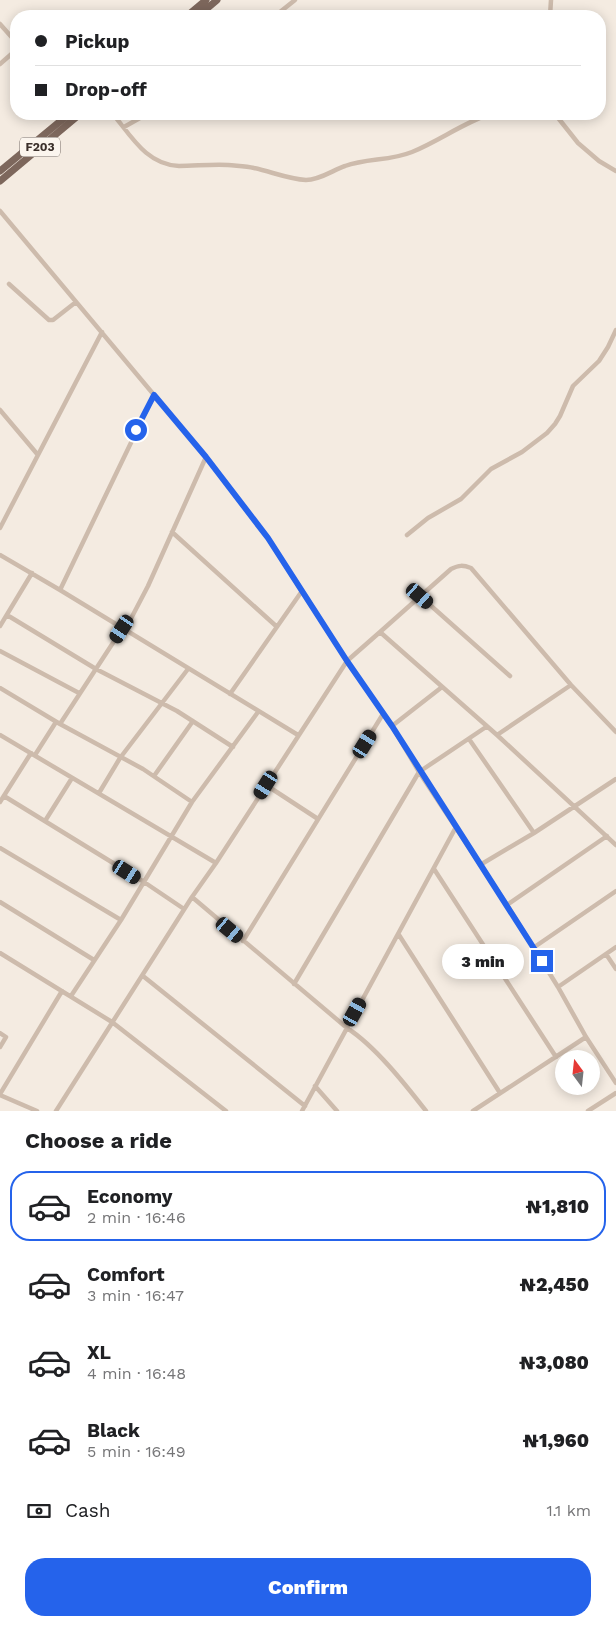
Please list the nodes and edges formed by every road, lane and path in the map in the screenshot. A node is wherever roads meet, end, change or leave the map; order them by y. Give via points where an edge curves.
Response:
1 (206, 0) edge
2 (217, 0) edge
3 (295, 0) edge
4 (194, 10) edge
5 (205, 10) edge
6 (282, 10) edge
7 (0, 24) edge
8 (10, 35) edge
9 (10, 55) edge
10 (0, 64) edge
11 (62, 120) edge
12 (73, 120) edge
13 (118, 120) edge
14 (136, 120) edge
15 (472, 120) edge
16 (560, 120) edge
17 (124, 127) junction
18 (0, 171) edge
19 (616, 172) edge
20 (0, 181) edge
21 (0, 211) edge
22 (9, 284) dead end
23 (76, 302) junction
24 (616, 330) edge
25 (102, 332) junction
26 (154, 395) junction
27 (0, 410) edge
28 (38, 455) junction
29 (206, 457) junction
30 (0, 528) edge
31 (172, 532) junction
32 (407, 535) dead end
33 (0, 555) edge
34 (32, 573) junction
35 (60, 590) junction
36 (302, 591) junction
37 (420, 596) junction
38 (7, 614) junction
39 (0, 626) edge
40 (276, 626) junction
41 (123, 629) junction
42 (380, 632) junction
43 (0, 651) edge
44 (347, 661) junction
45 (96, 669) junction
46 (188, 669) junction
47 (510, 676) dead end
48 (571, 685) junction
49 (442, 687) junction
50 (0, 688) edge
51 (79, 693) junction
52 (230, 694) junction
53 (162, 704) junction
54 (258, 712) junction
55 (383, 714) junction
56 (193, 721) junction
57 (58, 723) junction
58 (392, 726) junction
59 (486, 727) junction
60 (616, 732) edge
61 (0, 735) edge
62 (298, 735) junction
63 (497, 735) junction
64 (469, 739) junction
65 (233, 747) junction
66 (33, 754) junction
67 (120, 758) junction
68 (420, 772) junction
69 (154, 776) junction
70 (72, 778) junction
71 (616, 779) edge
72 (266, 785) junction
73 (99, 794) junction
74 (4, 796) junction
75 (0, 802) edge
76 (192, 802) junction
77 (574, 806) junction
78 (318, 819) junction
79 (45, 821) junction
80 (456, 828) junction
81 (534, 833) junction
82 (171, 836) junction
83 (607, 836) junction
84 (616, 845) edge
85 (0, 848) edge
86 (216, 863) junction
87 (480, 865) junction
88 (434, 869) junction
89 (144, 882) junction
90 (616, 891) edge
91 (192, 898) junction
92 (0, 902) edge
93 (507, 905) junction
94 (184, 909) junction
95 (121, 920) junction
96 (399, 935) junction
97 (243, 941) junction
98 (616, 947) edge
99 (533, 948) junction
100 (0, 952) edge
101 (606, 954) junction
102 (94, 960) junction
103 (616, 969) edge
104 (143, 976) junction
105 (294, 984) junction
106 (558, 987) junction
107 (62, 991) junction
108 (71, 996) junction
109 (112, 1022) junction
110 (347, 1028) junction
111 (0, 1033) edge
112 (586, 1037) junction
113 (0, 1047) edge
114 (566, 1050) edge
115 (555, 1055) edge
116 (555, 1058) edge
117 (616, 1083) edge
118 (316, 1086) junction
119 (500, 1093) junction
120 (616, 1093) edge
121 (0, 1094) edge
122 (305, 1106) junction
123 (36, 1111) edge
124 (56, 1111) edge
125 (226, 1111) edge
126 (302, 1111) edge
127 (336, 1111) edge
128 (426, 1111) edge
129 (473, 1111) edge
130 (588, 1111) edge

1 - 4 main road
2 - 5 main road
3 - 6 street
7 - 8 street
9 - 10 street
11 - 18 main road, F203
12 - 20 main road, F203
13 - 17 street
14 - 17 street
15 - 17 street via 413,152 394,158 358,162 307,180 217,164 169,165 144,152
16 - 19 street via 578,143
21 - 23 street
22 - 23 street via 49,320
23 - 25 street
24 - 32 street via 599,361 573,386 560,416 547,433 491,469 461,499
25 - 26 street
25 - 28 street
26 - 29 street
26 - 35 street
27 - 28 street
28 - 30 street
29 - 31 street
29 - 36 street via 268,538
31 - 40 street
31 - 41 street via 148,586
33 - 34 street
34 - 35 street
34 - 38 street
35 - 41 street
36 - 40 street
36 - 44 street
37 - 42 street
37 - 47 street
37 - 48 street via 451,569 465,565 471,568
38 - 39 street
38 - 45 street
40 - 52 street
41 - 45 street
41 - 46 street
42 - 44 street
42 - 49 street
43 - 51 street
44 - 55 street
44 - 62 street
45 - 51 street
45 - 53 street
46 - 52 street
46 - 53 street
48 - 60 street
48 - 63 street
49 - 58 street
49 - 59 street
50 - 57 street
51 - 57 street
52 - 54 street
53 - 56 street
53 - 67 street
54 - 62 street
54 - 65 street
55 - 58 street
55 - 78 street
56 - 65 street
56 - 69 street
57 - 66 street
57 - 67 street
58 - 68 street
59 - 63 street
59 - 64 street
61 - 66 street
62 - 72 street
63 - 77 street
64 - 68 street
64 - 81 street
65 - 76 street
66 - 70 street
66 - 74 street
67 - 69 street
67 - 73 street
68 - 80 street
68 - 105 street
69 - 76 street
70 - 73 street
70 - 79 street
71 - 77 street
72 - 78 street
72 - 86 street
73 - 82 street
74 - 75 street
74 - 79 street
76 - 82 street
77 - 81 street
77 - 83 street
78 - 97 street
79 - 89 street
80 - 87 street
80 - 88 street
81 - 87 street
82 - 86 street
82 - 89 street
83 - 84 street
83 - 93 street
85 - 95 street
86 - 91 street
87 - 93 street
88 - 96 street
88 - 115 street
89 - 94 street
89 - 95 street
90 - 99 street
91 - 94 street
91 - 97 street
92 - 102 street
93 - 99 street
94 - 104 street
95 - 102 street
96 - 110 street
96 - 119 street
97 - 105 street
98 - 101 street
99 - 106 street
100 - 107 street
101 - 103 street
101 - 106 street
102 - 108 street
104 - 109 street
104 - 122 street
105 - 110 street
106 - 112 street
107 - 108 street
107 - 121 street
108 - 109 street
109 - 124 street
109 - 125 street
110 - 118 street
110 - 128 street via 360,1037
111 - 113 street via 6,1037
112 - 114 street
112 - 117 street
116 - 119 street
118 - 122 street
118 - 127 street
119 - 129 street
120 - 130 street
121 - 123 street
122 - 126 street

